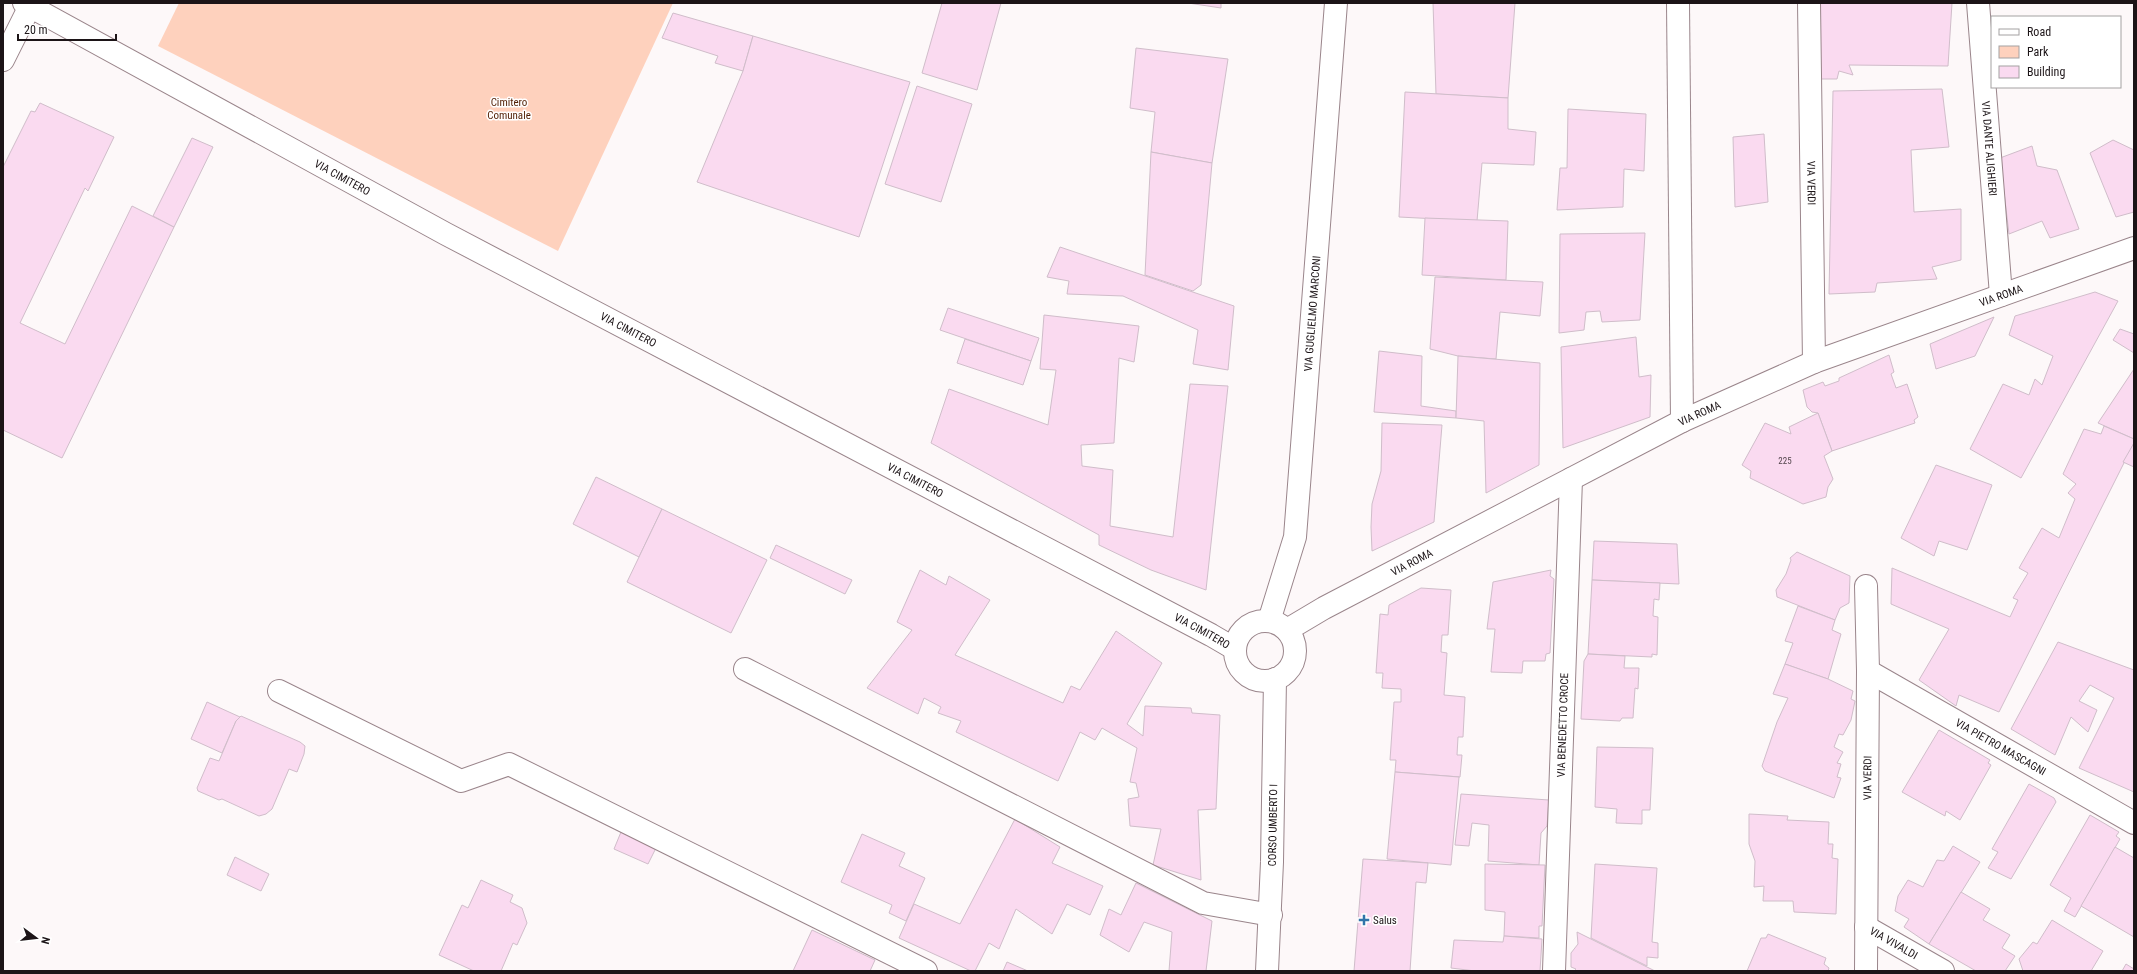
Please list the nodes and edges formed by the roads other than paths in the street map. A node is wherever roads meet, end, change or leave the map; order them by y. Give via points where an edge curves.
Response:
1 (1678, 3) edge
2 (1809, 3) edge
3 (1978, 3) edge
4 (1335, 4) edge
5 (27, 5) edge
6 (3, 60) edge
7 (2134, 248) edge
8 (2001, 295) junction
9 (1814, 362) junction
10 (1682, 421) junction
11 (1571, 479) junction
12 (1866, 586) dead end
13 (1278, 626) junction
14 (1235, 649) junction
15 (745, 668) dead end
16 (1868, 672) junction
17 (1275, 679) junction
18 (279, 691) dead end
19 (2134, 823) edge
20 (1271, 915) junction
21 (1866, 927) junction
22 (1270, 969) edge
23 (926, 971) edge
24 (1554, 971) edge
25 (1866, 971) edge
26 (1943, 971) edge

1 - 10 street
2 - 9 street, VIA VERDI
3 - 8 street, VIA DANTE ALIGHIERI
4 - 13 street, VIA GUGLIELMO MARCONI via 1295,538
5 - 6 street
5 - 14 street, VIA CIMITERO via 446,234 1211,634
7 - 8 street, VIA ROMA
8 - 9 street, VIA ROMA
9 - 10 street, VIA ROMA
10 - 11 street, VIA ROMA
11 - 13 street, VIA ROMA via 1324,608
11 - 24 street, VIA BENEDETTO CROCE
12 - 16 street, VIA VERDI
13 - 14 street via 1250,624 1243,631
13 - 17 street via 1295,648 1295,658 1284,674
14 - 17 street via 1241,668 1248,675 1256,680
15 - 20 street via 1203,903
16 - 19 street, VIA PIETRO MASCAGNI
16 - 21 street, VIA VERDI
17 - 20 street, CORSO UMBERTO I
18 - 23 street via 461,781 509,764
20 - 22 street, CORSO UMBERTO I
21 - 25 street, VIA VERDI
21 - 26 street, VIA VIVALDI

